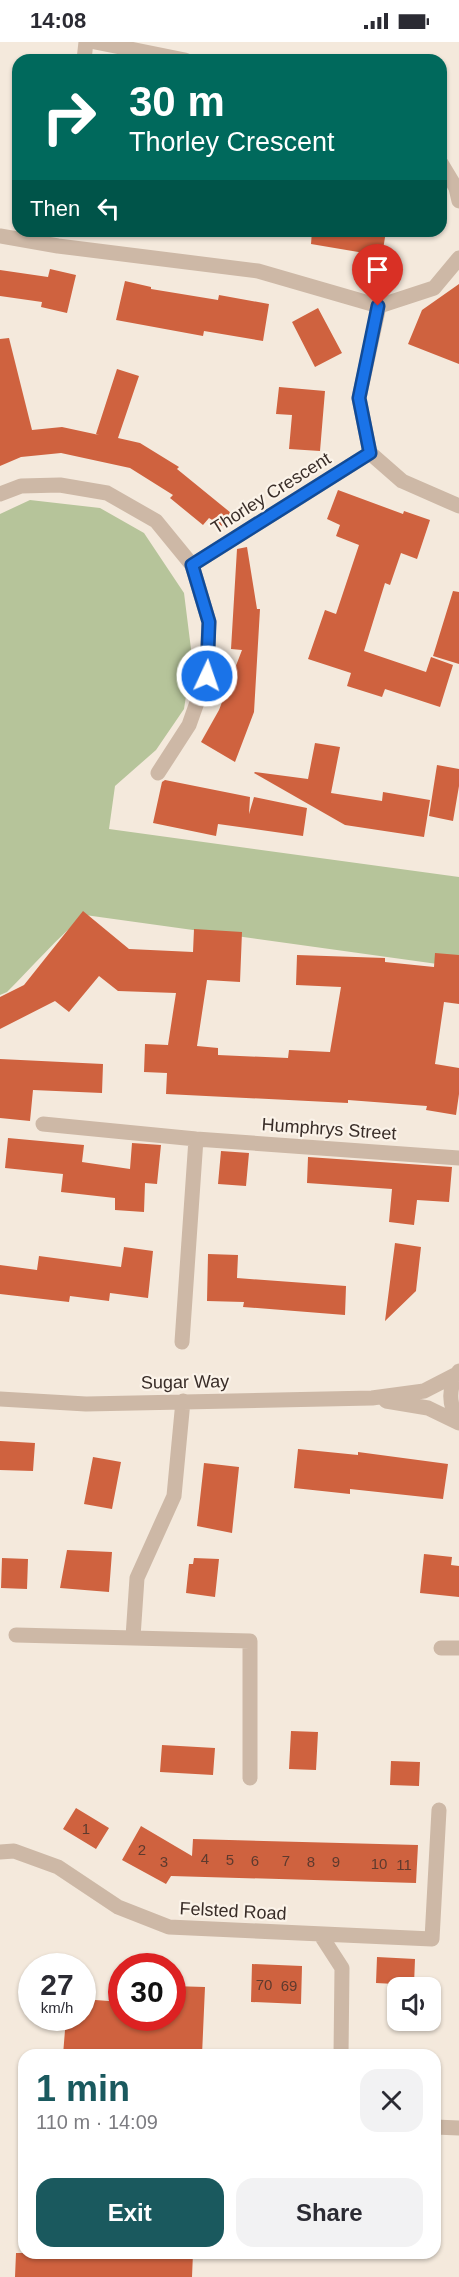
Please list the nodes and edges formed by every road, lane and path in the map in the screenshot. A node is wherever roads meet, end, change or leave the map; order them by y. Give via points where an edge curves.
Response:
1 (95, 42) edge
2 (155, 54) edge
3 (447, 173) edge
4 (459, 201) edge
5 (29, 237) edge
6 (58, 238) edge
7 (459, 258) edge
8 (378, 306) junction
9 (370, 453) junction
10 (0, 494) edge
11 (459, 506) edge
12 (192, 565) junction
13 (158, 773) dead end
14 (43, 1124) dead end
15 (196, 1139) junction
16 (459, 1158) edge
17 (182, 1342) dead end
18 (458, 1373) edge
19 (372, 1398) junction
20 (0, 1400) edge
21 (183, 1401) junction
22 (459, 1422) edge
23 (16, 1635) dead end
24 (133, 1637) junction
25 (441, 1648) dead end
26 (459, 1648) edge
27 (250, 1778) dead end
28 (439, 1810) dead end
29 (0, 1851) edge
30 (320, 1934) junction
31 (341, 2049) edge
32 (441, 2127) edge
33 (459, 2128) edge

1 - 2 street
3 - 4 street
5 - 6 street
6 - 8 street via 258,271
7 - 8 street via 434,288
8 - 9 street via 359,398
9 - 11 street via 402,481
9 - 12 street, Thorley Crescent
10 - 12 street via 21,486 50,485 107,493 156,521
12 - 13 street via 209,622 207,676 189,725
14 - 15 street, Humphrys Street
15 - 16 street, Humphrys Street
15 - 17 street
18 - 19 street, Sugar Way via 424,1391
18 - 22 street via 450,1399
19 - 21 street, Sugar Way
19 - 22 street, Sugar Way via 428,1408
20 - 21 street, Sugar Way via 86,1404
21 - 24 street via 174,1496 137,1578
23 - 24 street
24 - 27 street via 250,1641
25 - 26 street
28 - 30 street, Felsted Road via 432,1939
29 - 30 street, Felsted Road via 14,1851 58,1867 118,1907 170,1928
30 - 31 street via 342,1968
32 - 33 street

